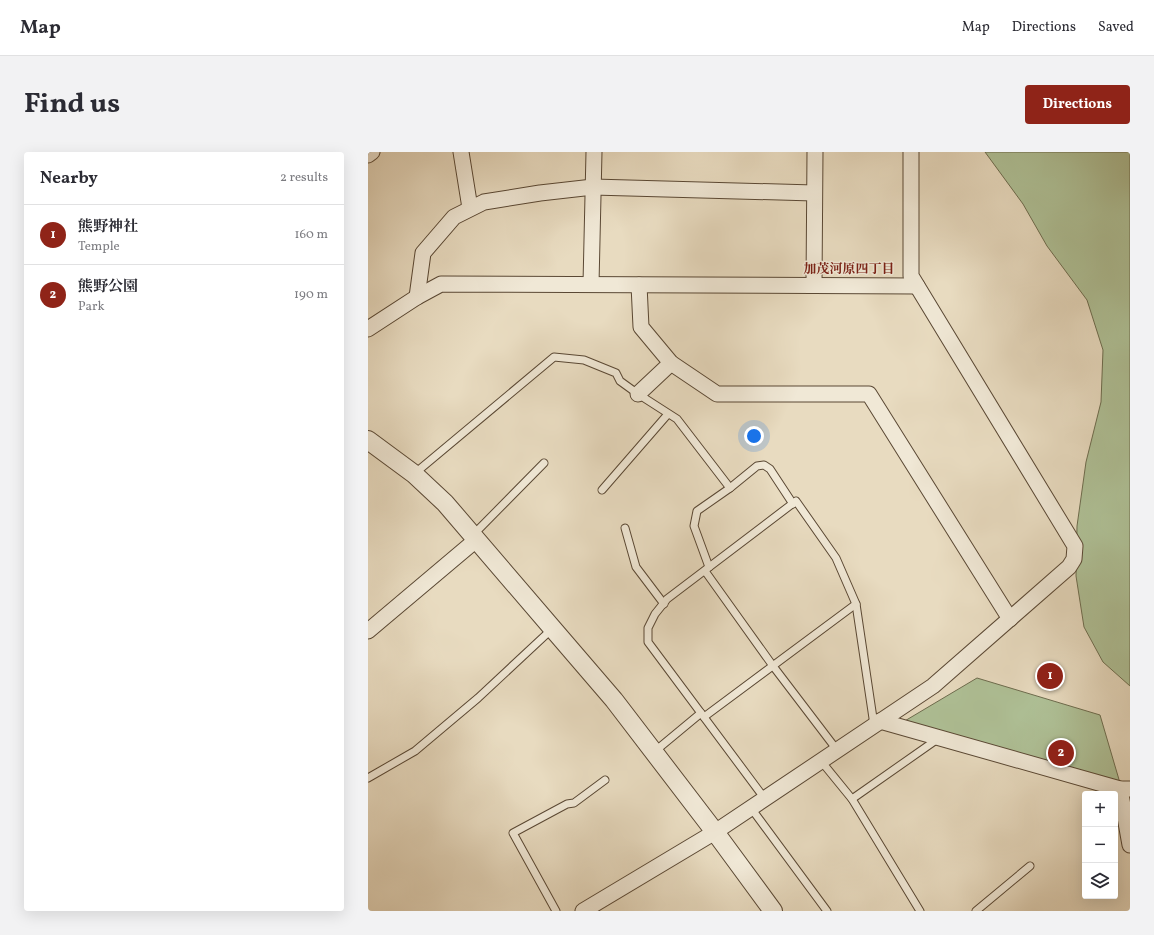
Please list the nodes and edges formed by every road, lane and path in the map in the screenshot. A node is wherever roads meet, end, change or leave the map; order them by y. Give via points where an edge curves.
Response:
1 (372, 152) edge
2 (461, 152) edge
3 (594, 152) edge
4 (815, 152) edge
5 (911, 152) edge
6 (368, 155) edge
7 (593, 187) junction
8 (814, 193) junction
9 (470, 208) junction
10 (591, 284) junction
11 (638, 284) junction
12 (814, 285) junction
13 (917, 286) junction
14 (417, 297) junction
15 (368, 329) edge
16 (671, 363) junction
17 (638, 394) junction
18 (668, 414) junction
19 (370, 446) edge
20 (544, 463) dead end
21 (414, 474) junction
22 (730, 488) junction
23 (602, 490) dead end
24 (793, 504) junction
25 (625, 528) dead end
26 (474, 538) junction
27 (707, 569) junction
28 (664, 604) junction
29 (856, 604) junction
30 (1010, 619) junction
31 (553, 629) junction
32 (368, 631) edge
33 (773, 666) junction
34 (702, 715) junction
35 (877, 723) junction
36 (939, 738) junction
37 (837, 750) junction
38 (654, 752) junction
39 (821, 761) junction
40 (368, 778) edge
41 (605, 780) dead end
42 (1125, 789) edge
43 (765, 799) junction
44 (852, 799) junction
45 (751, 808) junction
46 (715, 832) junction
47 (1130, 845) edge
48 (1030, 866) dead end
49 (556, 911) edge
50 (583, 911) edge
51 (772, 911) edge
52 (827, 911) edge
53 (920, 911) edge
54 (976, 911) edge

1 - 6 street
2 - 9 street
3 - 7 street
4 - 8 street
5 - 13 street via 911,276
7 - 8 street
7 - 9 street via 484,202
7 - 10 street
8 - 12 street
9 - 14 street via 454,217 422,253
10 - 11 street
10 - 14 street via 441,284
11 - 12 street
11 - 16 street via 641,327
12 - 13 street
13 - 30 street via 1075,546 1074,559 1069,567
14 - 15 street
16 - 17 street
16 - 30 street via 717,394 869,394
17 - 18 lane
17 - 21 lane via 620,381 616,373 584,360 554,357
18 - 22 lane via 677,419
18 - 23 lane
19 - 21 street
20 - 26 lane
21 - 26 street via 445,503
22 - 24 lane via 757,466 764,465 770,468
22 - 27 lane via 697,511 694,526
24 - 27 lane
24 - 29 lane via 796,501 836,558
25 - 28 lane via 636,568
26 - 31 street
26 - 32 street
27 - 28 lane
27 - 33 lane
28 - 34 lane via 648,628 648,642
29 - 33 lane
29 - 35 lane
30 - 35 street via 933,686
31 - 38 street via 614,700
31 - 40 lane via 478,698 415,751
33 - 34 lane
33 - 37 lane
34 - 38 lane
34 - 43 lane
35 - 36 street
35 - 37 street
36 - 42 street
36 - 44 lane
37 - 39 street
38 - 46 street
39 - 43 street
39 - 44 lane
41 - 49 lane via 574,803 567,804 513,834
42 - 47 street
43 - 45 street
44 - 53 lane
45 - 46 street
45 - 52 lane
46 - 50 street
46 - 51 street
48 - 54 lane

